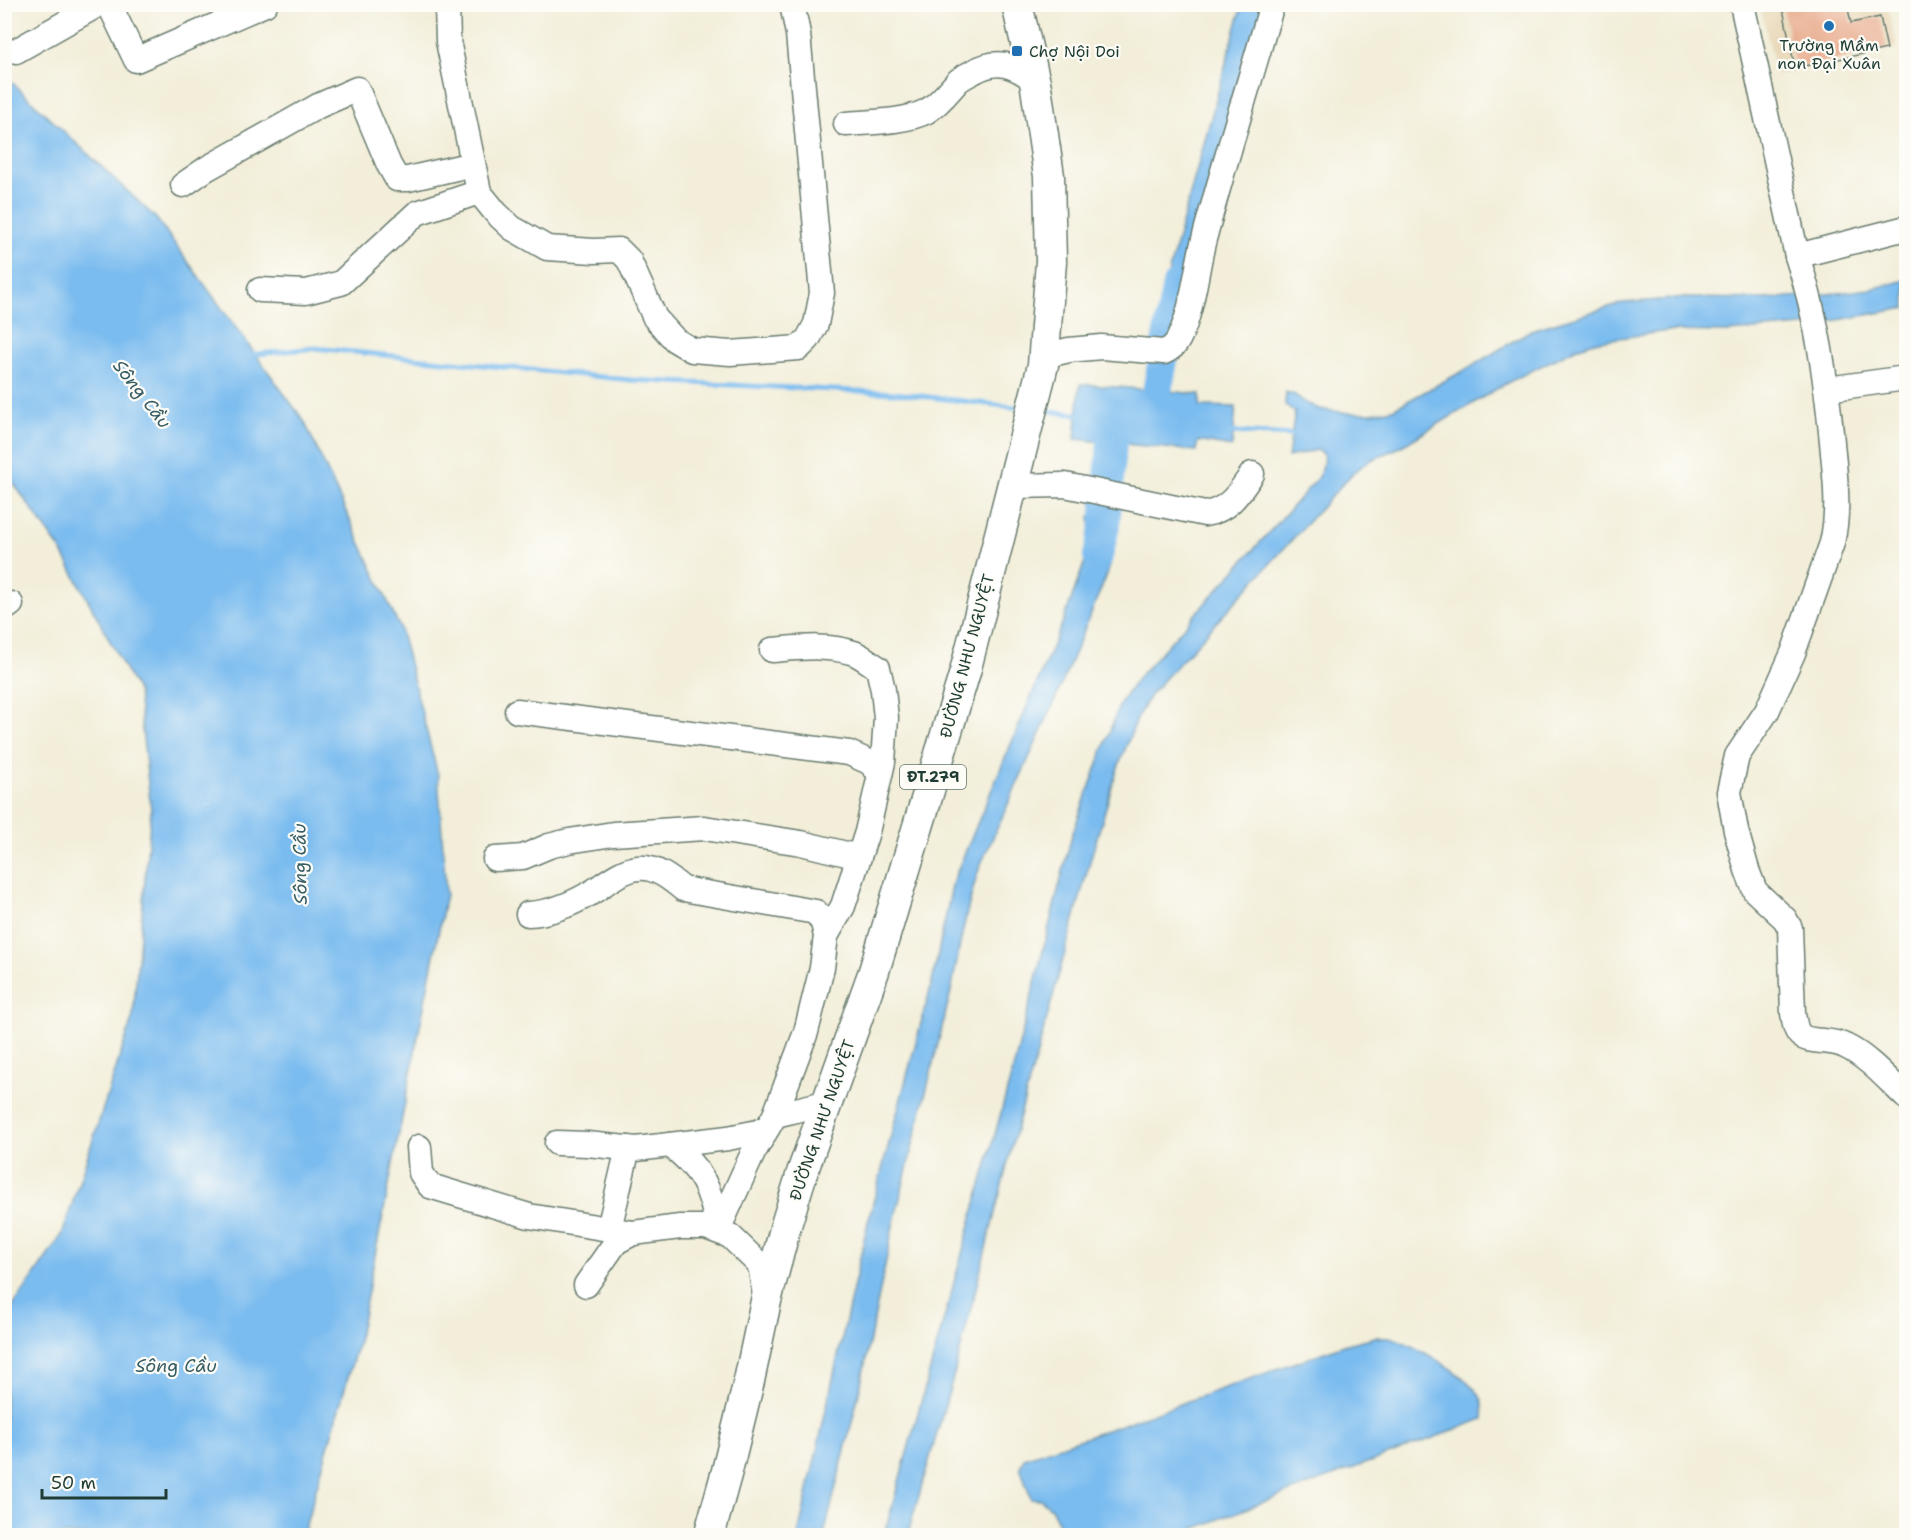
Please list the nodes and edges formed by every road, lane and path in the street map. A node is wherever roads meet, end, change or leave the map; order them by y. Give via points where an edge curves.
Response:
1 (99, 4) edge
2 (109, 4) edge
3 (266, 4) edge
4 (447, 4) edge
5 (792, 4) edge
6 (1017, 4) edge
7 (1272, 4) edge
8 (1742, 4) edge
9 (15, 51) dead end
10 (1035, 81) junction
11 (846, 124) dead end
12 (473, 164) junction
13 (183, 185) dead end
14 (479, 192) junction
15 (1906, 228) edge
16 (1797, 255) junction
17 (260, 290) dead end
18 (1043, 356) junction
19 (1906, 378) edge
20 (1827, 389) junction
21 (1252, 474) dead end
22 (1012, 486) junction
23 (772, 650) dead end
24 (517, 711) dead end
25 (880, 773) junction
26 (859, 857) junction
27 (495, 859) dead end
28 (528, 914) dead end
29 (826, 936) junction
30 (1906, 1097) edge
31 (829, 1102) junction
32 (772, 1121) junction
33 (557, 1143) dead end
34 (670, 1145) junction
35 (419, 1148) dead end
36 (628, 1148) junction
37 (609, 1229) junction
38 (718, 1230) junction
39 (633, 1233) junction
40 (586, 1285) dead end
41 (766, 1301) junction
42 (709, 1536) edge

1 - 9 street
2 - 3 street via 136,60
4 - 12 street via 448,41
5 - 14 street via 822,293 816,324 799,348 730,354 692,350 675,340 656,318 629,260 619,250 547,248 512,228
6 - 10 main road, ĐƯỜNG NHƯ NGUYỆT / ĐT.279
7 - 18 street via 1203,243 1187,314 1175,345 1164,352 1101,347
8 - 16 street
10 - 11 street via 1008,65 990,64 959,80 929,110 914,117
10 - 18 main road, ĐƯỜNG NHƯ NGUYỆT / ĐT.279 via 1049,176 1051,262
12 - 13 street via 397,179 357,89 318,106
12 - 14 street
14 - 17 street via 417,213 341,283 306,292
15 - 16 street
16 - 20 street via 1808,288
18 - 22 main road, ĐƯỜNG NHƯ NGUYỆT / ĐT.279
19 - 20 street
20 - 30 street via 1838,502 1832,543 1793,653 1767,711 1737,756 1729,792 1740,849 1755,891 1790,928 1793,1013 1799,1035 1846,1046
21 - 22 street via 1226,506 1205,514 1065,484
22 - 31 main road, ĐƯỜNG NHƯ NGUYỆT / ĐT.279 via 965,672 874,971
23 - 25 street via 832,648 855,653 878,669 886,718
24 - 25 street via 849,753 869,762
25 - 26 street
26 - 27 street via 704,828 613,834 559,843 523,857
26 - 29 street via 843,906
28 - 29 street via 562,908 621,873 639,868 671,878 683,888 816,912
29 - 32 street via 806,1032
31 - 32 street
31 - 41 main road, ĐƯỜNG NHƯ NGUYỆT / ĐT.279 via 802,1173
32 - 34 street via 758,1132
32 - 38 street
33 - 36 street
34 - 36 street
34 - 38 street via 686,1156 709,1191
35 - 37 street via 421,1173 430,1186 529,1216
36 - 37 street
37 - 39 street
38 - 39 street via 680,1227
38 - 41 street via 730,1236 760,1265
39 - 40 street via 616,1242
41 - 42 main road, ĐƯỜNG NHƯ NGUYỆT / ĐT.279

